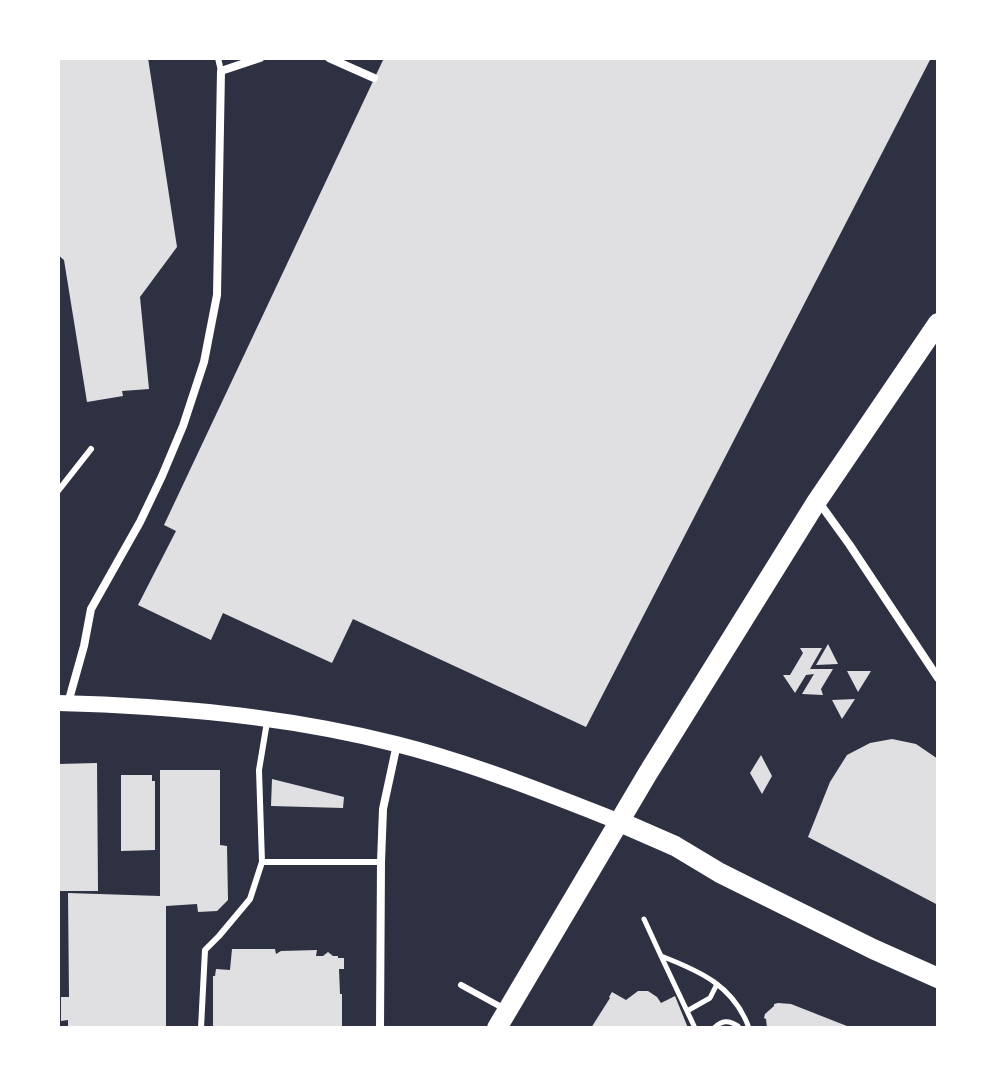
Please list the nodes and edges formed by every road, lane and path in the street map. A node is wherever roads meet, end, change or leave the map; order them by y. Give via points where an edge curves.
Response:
1 (218, 58) edge
2 (260, 58) edge
3 (329, 58) edge
4 (221, 71) junction
5 (374, 78) dead end
6 (938, 323) edge
7 (91, 449) dead end
8 (58, 491) edge
9 (817, 501) junction
10 (938, 678) edge
11 (63, 703) edge
12 (267, 718) junction
13 (397, 744) junction
14 (620, 822) junction
15 (262, 862) junction
16 (381, 862) junction
17 (644, 919) dead end
18 (661, 956) junction
19 (938, 978) edge
20 (717, 984) junction
21 (461, 985) dead end
22 (687, 1011) junction
23 (502, 1019) edge
24 (748, 1025) edge
25 (738, 1027) edge
26 (201, 1028) edge
27 (380, 1028) edge
28 (695, 1028) edge
29 (714, 1028) edge

1 - 4 lane
2 - 4 street
3 - 5 street
4 - 11 street via 217,295 204,362 162,476 91,609
6 - 9 main road
7 - 8 lane
9 - 10 street
9 - 14 main road
11 - 12 main road
12 - 13 main road
12 - 15 lane via 259,770
13 - 14 main road
13 - 16 street via 383,809
14 - 19 main road
14 - 23 main road
15 - 16 lane
15 - 26 lane via 250,899 205,950
16 - 27 street
17 - 18 path
18 - 20 path
18 - 22 path
20 - 22 path via 710,998
20 - 24 path via 737,1002
21 - 23 lane
22 - 28 path
24 - 25 path
25 - 29 path via 723,1022

